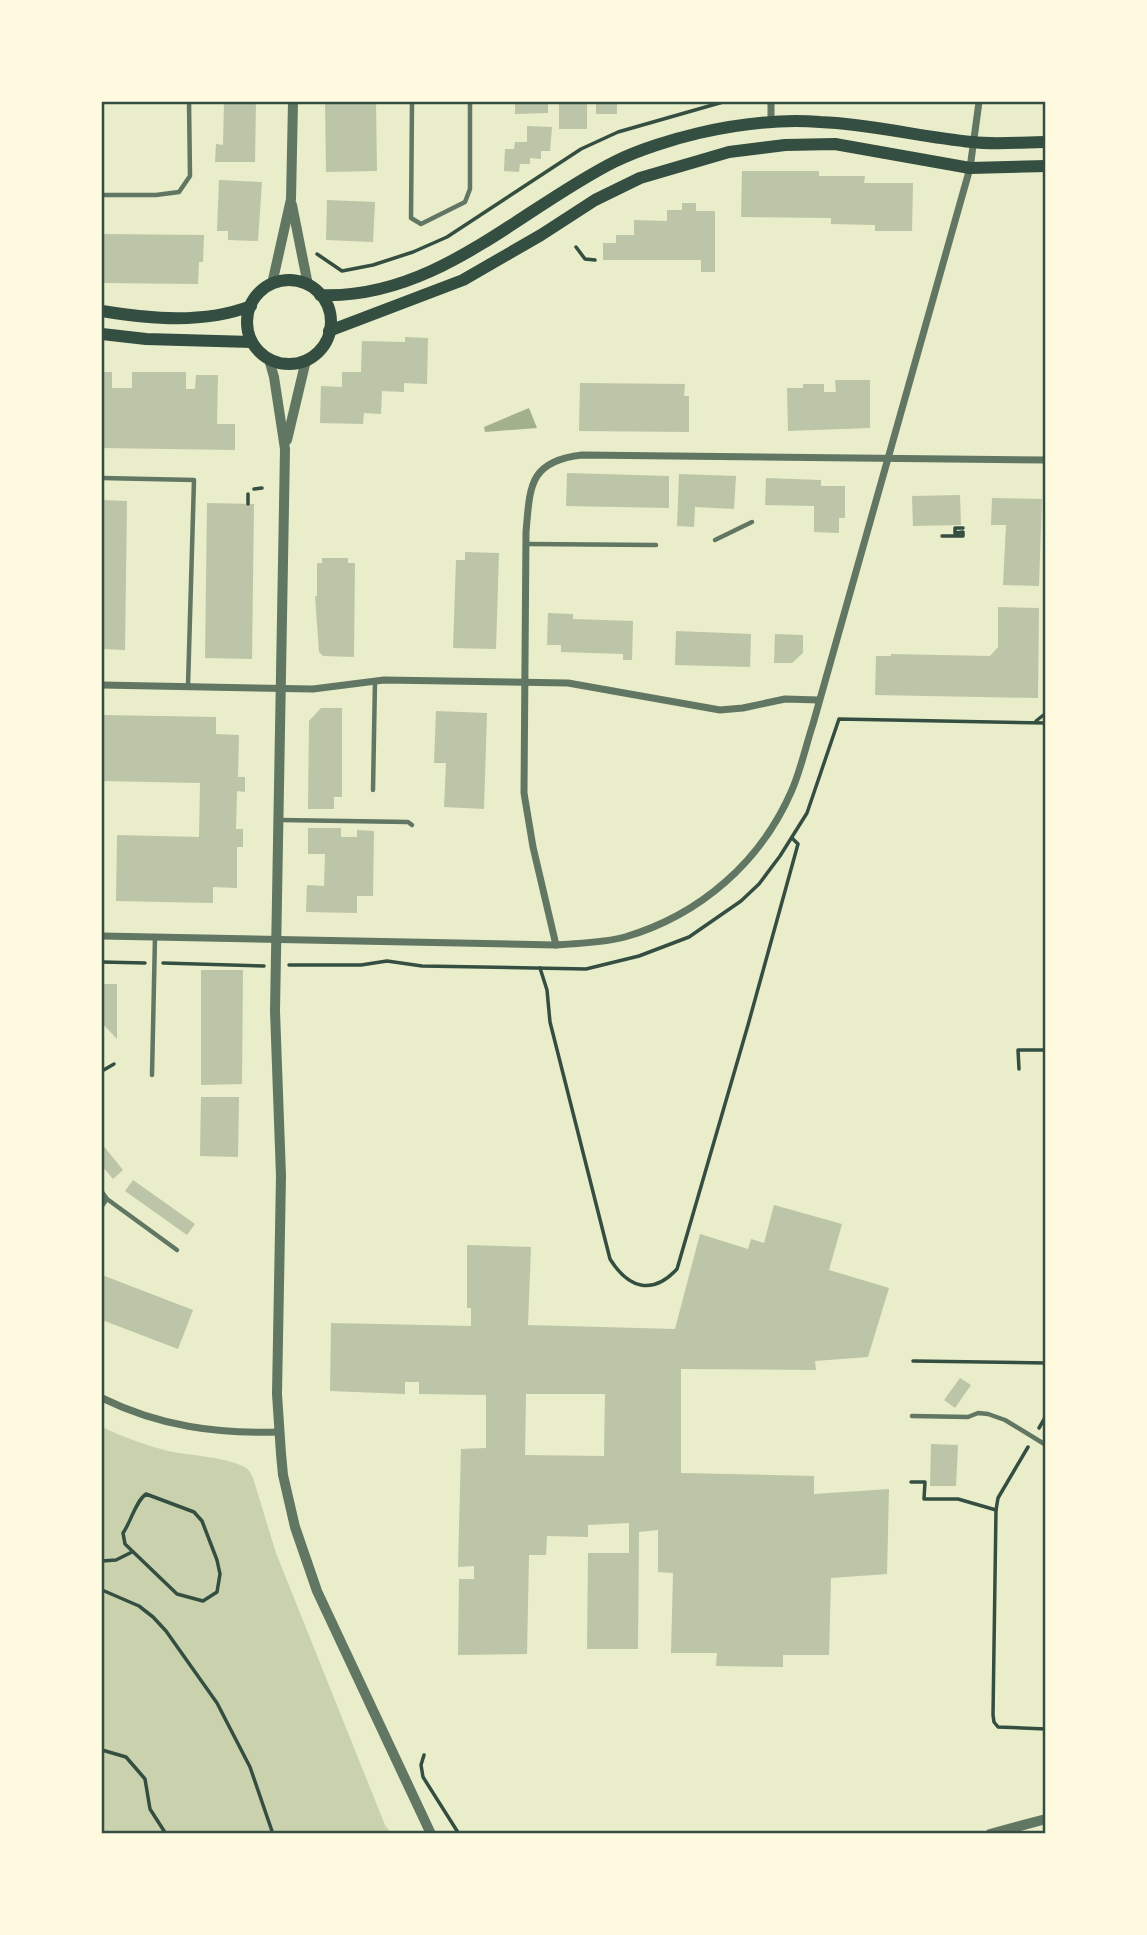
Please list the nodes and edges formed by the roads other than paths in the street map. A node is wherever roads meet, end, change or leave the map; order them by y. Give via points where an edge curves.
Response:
1 (189, 102) edge
2 (293, 102) edge
3 (412, 102) edge
4 (470, 102) edge
5 (771, 102) edge
6 (979, 102) edge
7 (771, 122) junction
8 (1045, 142) edge
9 (974, 143) junction
10 (1045, 166) edge
11 (970, 168) junction
12 (102, 195) edge
13 (291, 199) junction
14 (272, 284) junction
15 (307, 285) junction
16 (320, 295) junction
17 (251, 306) junction
18 (102, 311) edge
19 (329, 331) junction
20 (102, 334) edge
21 (252, 342) junction
22 (269, 359) junction
23 (306, 360) junction
24 (285, 449) junction
25 (888, 458) junction
26 (1045, 460) edge
27 (102, 478) edge
28 (752, 523) dead end
29 (715, 540) dead end
30 (526, 544) junction
31 (656, 545) dead end
32 (375, 681) junction
33 (525, 681) junction
34 (102, 685) edge
35 (188, 686) junction
36 (281, 688) junction
37 (819, 700) junction
38 (373, 790) dead end
39 (279, 820) junction
40 (412, 825) dead end
41 (102, 936) edge
42 (155, 937) junction
43 (277, 939) junction
44 (556, 945) junction
45 (152, 1075) dead end
46 (102, 1192) edge
47 (107, 1199) junction
48 (102, 1206) edge
49 (177, 1250) dead end
50 (102, 1398) edge
51 (912, 1416) dead end
52 (279, 1432) junction
53 (1045, 1446) edge
54 (1045, 1819) edge
55 (431, 1833) edge
56 (990, 1833) edge

1 - 12 lane via 190,176 179,192
2 - 13 street
3 - 4 lane via 411,218 421,224 465,202 470,189
5 - 7 street
6 - 9 street
7 - 9 main road via 821,122
7 - 16 main road via 697,133 615,161 494,237 421,274 366,293
8 - 9 main road
9 - 11 street
10 - 11 main road
11 - 19 main road via 835,144 772,147 698,159 640,178 595,200 463,280
11 - 25 street
13 - 14 street
13 - 15 street
14 - 15 main road via 290,280
14 - 17 main road
15 - 16 main road
16 - 19 main road via 329,312
17 - 18 main road via 222,315 187,317
17 - 21 main road via 247,325
19 - 23 main road via 320,349
20 - 21 main road
21 - 22 main road
22 - 23 main road via 287,364
22 - 24 street
23 - 24 street
24 - 36 street
25 - 26 street
25 - 30 street via 566,457 536,475
25 - 37 street
27 - 35 lane via 194,480
28 - 29 lane
30 - 31 lane
30 - 33 street
32 - 33 street
32 - 36 street via 313,690
32 - 38 lane
33 - 37 street via 596,687 720,710 785,699
33 - 44 street via 524,793
34 - 35 street
35 - 36 street
36 - 39 street
37 - 44 street via 791,790 740,870 707,899 669,920 623,938
39 - 40 lane
39 - 43 street
41 - 42 street
42 - 43 street
42 - 45 lane
43 - 44 street
43 - 52 street
46 - 47 lane
47 - 48 lane
47 - 49 lane
50 - 52 street via 170,1424
51 - 53 lane via 988,1414
52 - 55 street via 292,1514 317,1591
54 - 56 street

